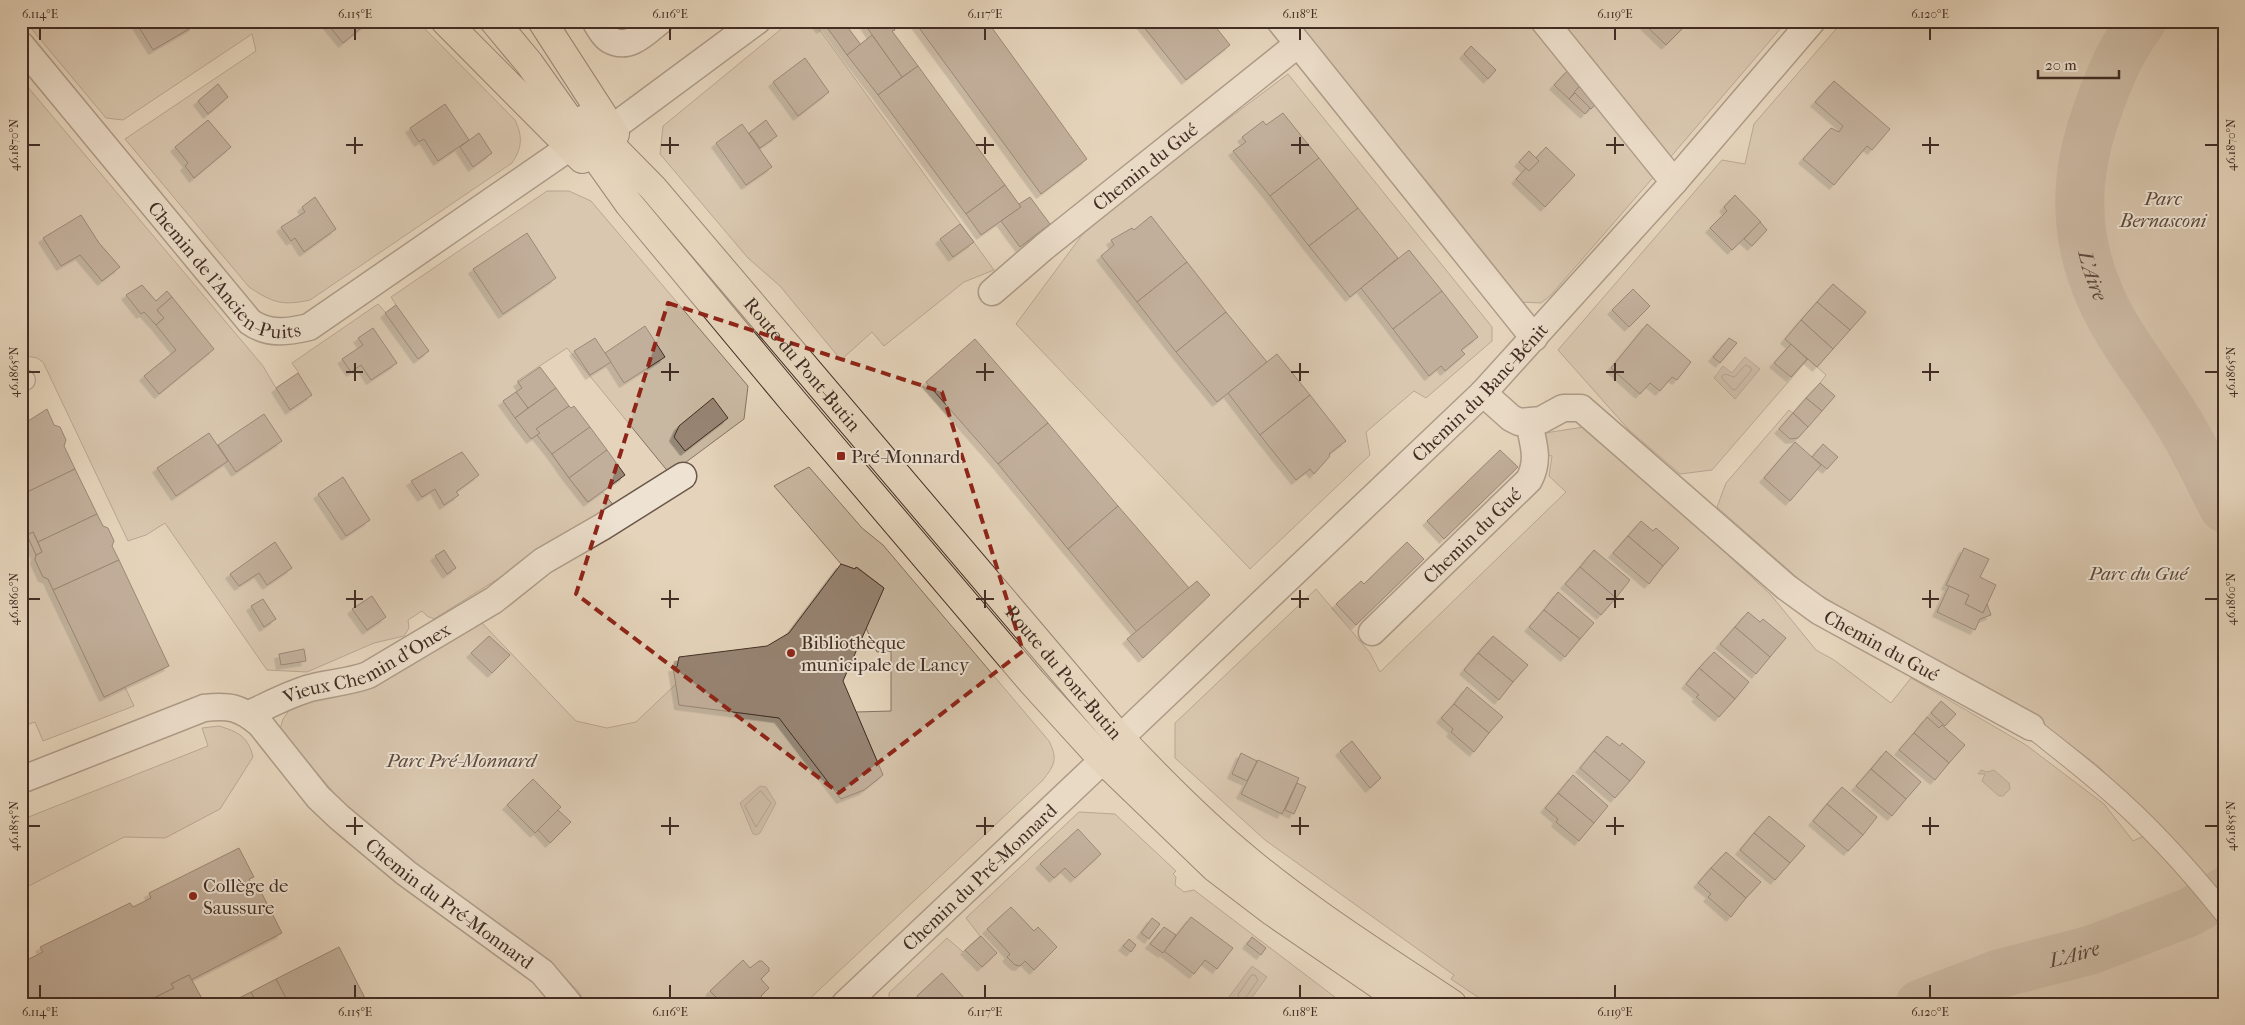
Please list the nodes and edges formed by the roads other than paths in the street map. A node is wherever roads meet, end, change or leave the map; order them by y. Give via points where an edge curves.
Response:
1 (445, 21) edge
2 (494, 21) edge
3 (542, 21) edge
4 (595, 21) edge
5 (660, 21) edge
6 (1280, 21) edge
7 (1544, 21) edge
8 (1812, 21) edge
9 (754, 22) edge
10 (1298, 44) junction
11 (21, 45) edge
12 (529, 63) junction
13 (611, 128) junction
14 (570, 147) junction
15 (1674, 182) junction
16 (654, 188) junction
17 (629, 204) junction
18 (992, 292) dead end
19 (1534, 338) junction
20 (1482, 392) junction
21 (1529, 422) junction
22 (683, 476) dead end
23 (1372, 632) dead end
24 (249, 714) junction
25 (2032, 727) joint
26 (1120, 738) junction
27 (1103, 760) junction
28 (21, 780) edge
29 (2224, 913) edge
30 (1360, 957) junction
31 (856, 1000) edge
32 (569, 1004) edge
33 (1407, 1004) edge
34 (1452, 1004) edge

1 - 14 main road
2 - 12 main road, Route du Pont-Butin
3 - 13 main road
4 - 5 street via 609,40 622,44 636,40
6 - 10 street
7 - 15 street
8 - 15 street, Chemin du Banc-Bénit
9 - 13 street
10 - 18 street, Chemin du Gué
10 - 19 street
11 - 14 street, Chemin de l'Ancien-Puits via 250,322 273,332 309,327
12 - 16 main road, Route du Pont-Butin
12 - 17 main road, Route du Pont-Butin
13 - 16 main road
14 - 17 main road
15 - 19 street, Chemin du Banc-Bénit
16 - 26 main road, Route du Pont-Butin
17 - 27 main road, Route du Pont-Butin via 1032,682
19 - 20 street, Chemin du Banc-Bénit
20 - 21 street via 1511,418
20 - 26 street, Chemin du Banc-Bénit
21 - 23 street, Chemin du Gué via 1536,457 1528,480
21 - 25 street, Chemin du Gué via 1563,408 1582,408 1786,587 1819,611
22 - 24 street, Vieux Chemin d'Onex via 542,561 494,600 368,675 349,682 311,688
24 - 28 street via 234,707 204,708
24 - 32 street, Chemin du Pré-Monnard via 339,817 406,873 542,972
25 - 29 street, Chemin du Gué via 2151,829
26 - 30 main road, Route du Pont-Butin via 1167,788
27 - 30 main road, Route du Pont-Butin via 1214,867 1273,912
27 - 31 street, Chemin du Pré-Monnard
30 - 33 main road, Route du Pont-Butin
30 - 34 main road, Route du Pont-Butin

